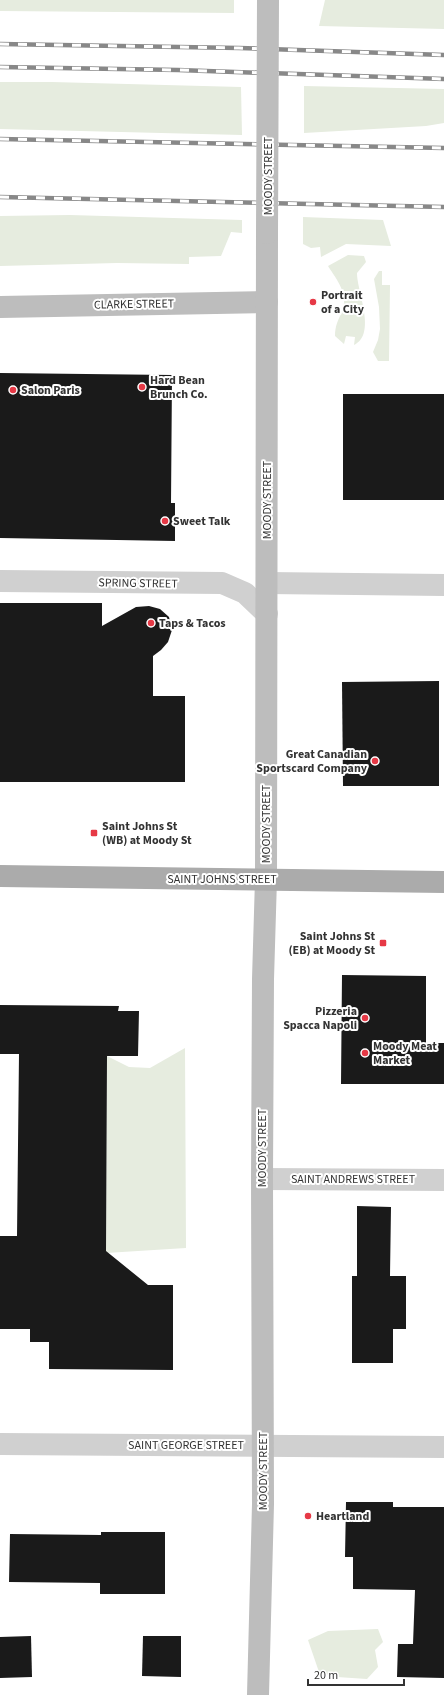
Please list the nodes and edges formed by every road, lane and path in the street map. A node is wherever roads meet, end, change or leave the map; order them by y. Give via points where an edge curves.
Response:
1 (268, 0) edge
2 (268, 302) junction
3 (0, 307) edge
4 (0, 581) edge
5 (268, 583) junction
6 (444, 585) edge
7 (267, 614) junction
8 (0, 876) edge
9 (266, 879) junction
10 (444, 882) edge
11 (262, 1179) junction
12 (444, 1180) edge
13 (0, 1444) edge
14 (263, 1445) junction
15 (444, 1447) edge
16 (258, 1695) edge

1 - 2 main road, MOODY STREET, bridge
2 - 3 main road, CLARKE STREET
2 - 5 main road, MOODY STREET
4 - 7 street, SPRING STREET via 222,583 245,593
5 - 6 street
5 - 7 main road, MOODY STREET
7 - 9 main road, MOODY STREET
8 - 9 main road, SAINT JOHNS STREET
9 - 10 main road, SAINT JOHNS STREET
9 - 11 main road, MOODY STREET
11 - 12 street, SAINT ANDREWS STREET
11 - 14 main road, MOODY STREET
13 - 14 street, SAINT GEORGE STREET
14 - 15 street, SAINT GEORGE STREET
14 - 16 main road, MOODY STREET

